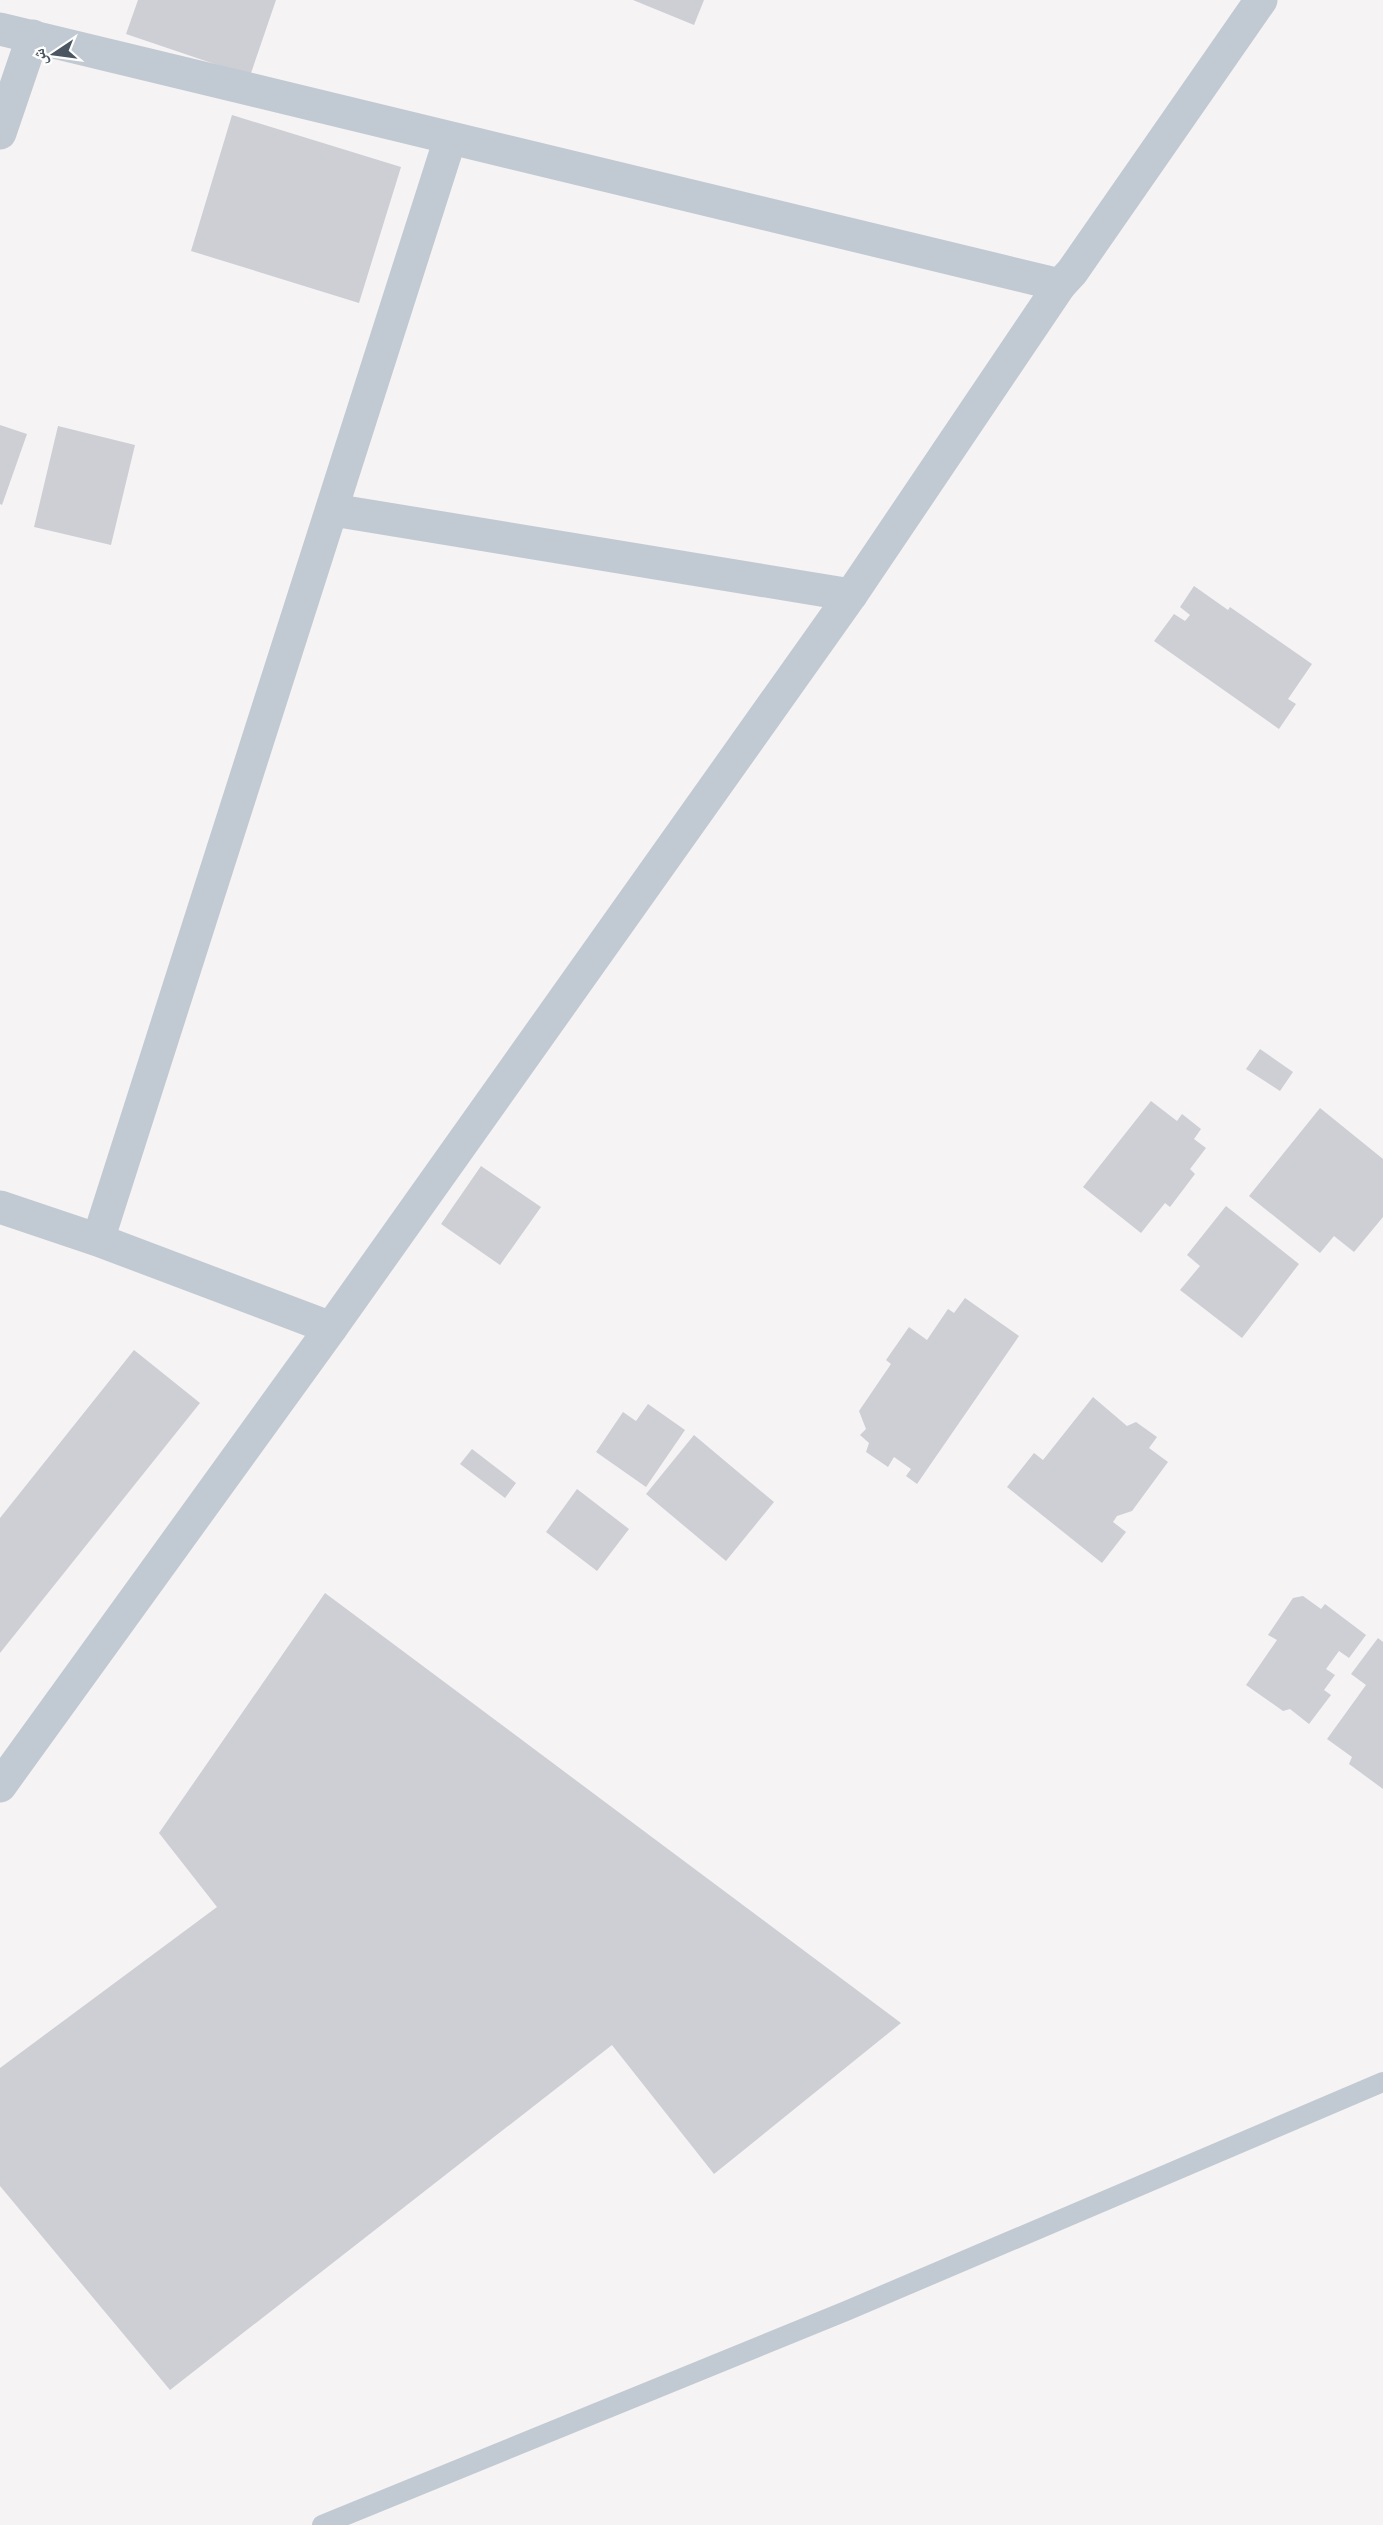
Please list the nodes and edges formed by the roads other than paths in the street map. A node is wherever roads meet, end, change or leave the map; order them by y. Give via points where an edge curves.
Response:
1 (1261, 0) edge
2 (0, 29) edge
3 (33, 36) junction
4 (0, 133) edge
5 (450, 139) junction
6 (1060, 285) junction
7 (333, 510) junction
8 (851, 595) junction
9 (0, 1207) edge
10 (98, 1240) junction
11 (331, 1328) junction
12 (0, 1786) edge
13 (1383, 2082) edge
14 (322, 2525) edge

1 - 6 street
2 - 3 street
3 - 4 street
3 - 5 street
5 - 6 street
5 - 7 street
6 - 8 street
7 - 8 street
7 - 10 street
8 - 11 street
9 - 10 street
10 - 11 street
11 - 12 street
13 - 14 lane via 846,2311

